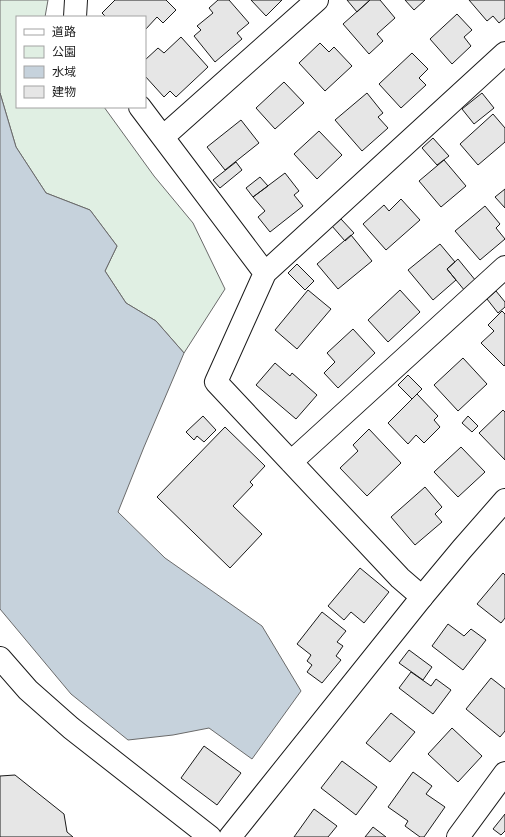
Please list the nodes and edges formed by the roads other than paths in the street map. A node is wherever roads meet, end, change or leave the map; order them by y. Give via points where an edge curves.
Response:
1 (76, 0) edge
2 (317, 0) edge
3 (75, 16) edge
4 (505, 53) edge
5 (141, 108) edge
6 (164, 137) junction
7 (505, 267) edge
8 (265, 273) junction
9 (292, 462) junction
10 (505, 500) edge
11 (422, 597) junction
12 (0, 658) edge
13 (505, 773) edge
14 (210, 837) edge
15 (230, 837) edge
16 (458, 837) edge

1 - 3 street
2 - 6 street
4 - 8 street
5 - 6 street
6 - 8 street
7 - 9 street
8 - 9 street via 216,382
9 - 11 street via 400,578
10 - 11 street
11 - 15 street
12 - 14 street via 28,690 72,728
13 - 16 street

